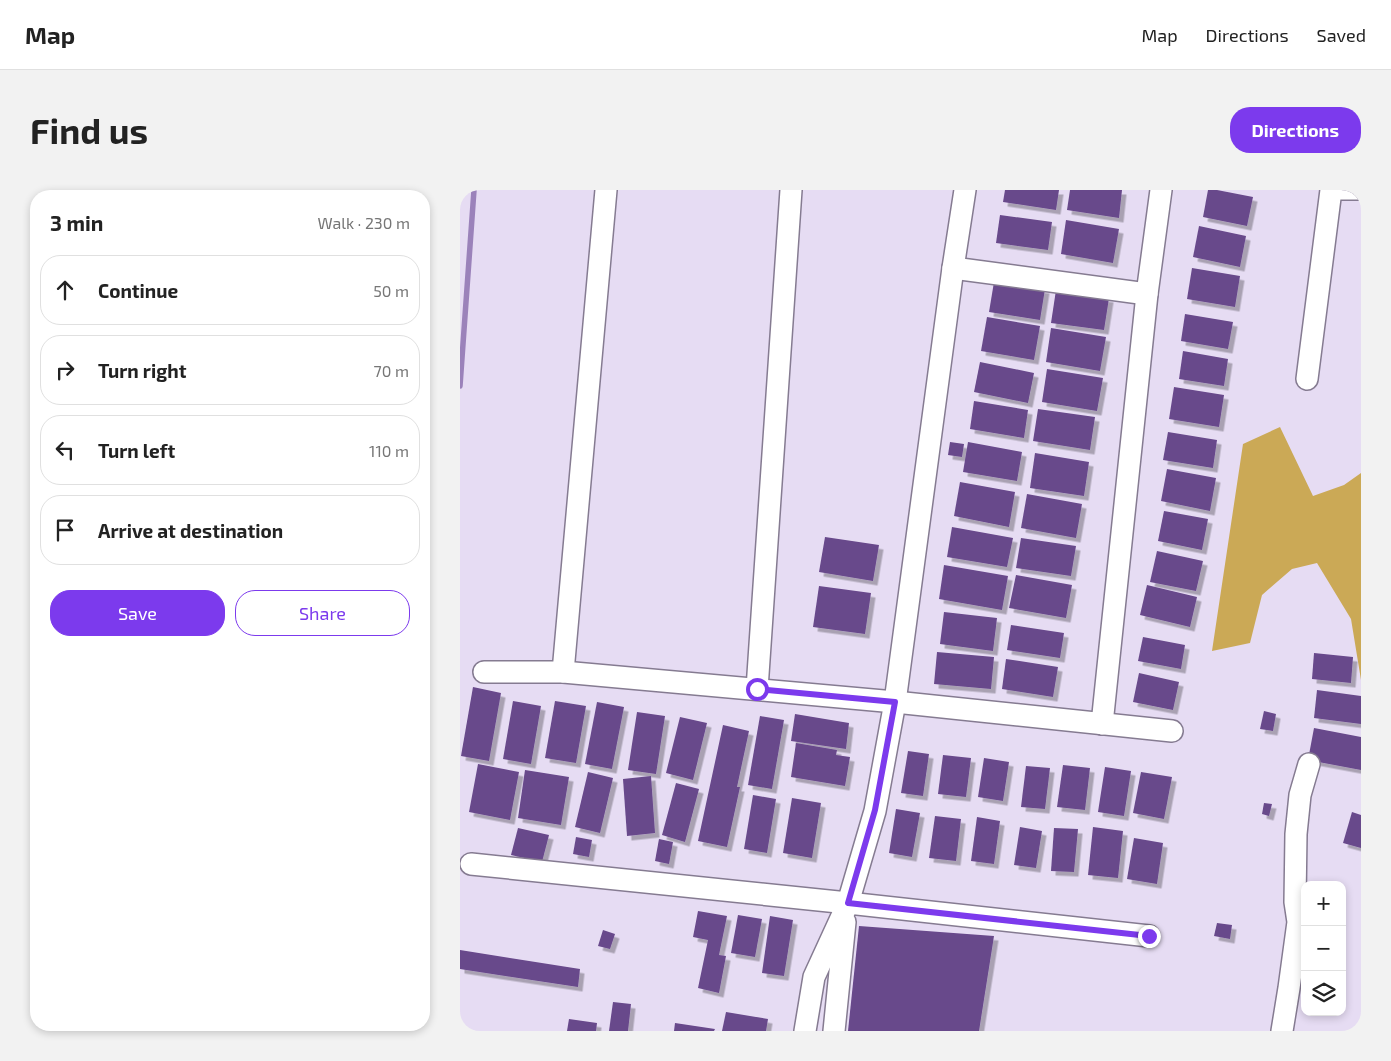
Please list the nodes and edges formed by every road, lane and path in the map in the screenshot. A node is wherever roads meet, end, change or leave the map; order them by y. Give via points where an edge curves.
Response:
1 (606, 190) edge
2 (791, 190) edge
3 (965, 190) edge
4 (1161, 190) edge
5 (1330, 192) edge
6 (1361, 194) edge
7 (953, 268) junction
8 (1147, 294) junction
9 (1307, 378) dead end
10 (484, 672) dead end
11 (563, 672) junction
12 (757, 689) junction
13 (895, 702) junction
14 (1102, 724) junction
15 (1172, 731) dead end
16 (1309, 764) dead end
17 (472, 864) dead end
18 (848, 903) junction
19 (1149, 936) dead end
20 (805, 1031) edge
21 (834, 1031) edge
22 (1282, 1031) edge

1 - 11 street
2 - 12 street
3 - 7 street
4 - 8 street
5 - 6 lane
5 - 9 street
7 - 8 street
7 - 13 street
8 - 14 street
10 - 11 street
11 - 12 street
12 - 13 street
13 - 14 street
13 - 18 street via 875,810
14 - 15 street
16 - 22 street via 1300,795 1296,834 1298,922
17 - 18 street
18 - 19 street
18 - 20 street via 814,977
18 - 21 street

